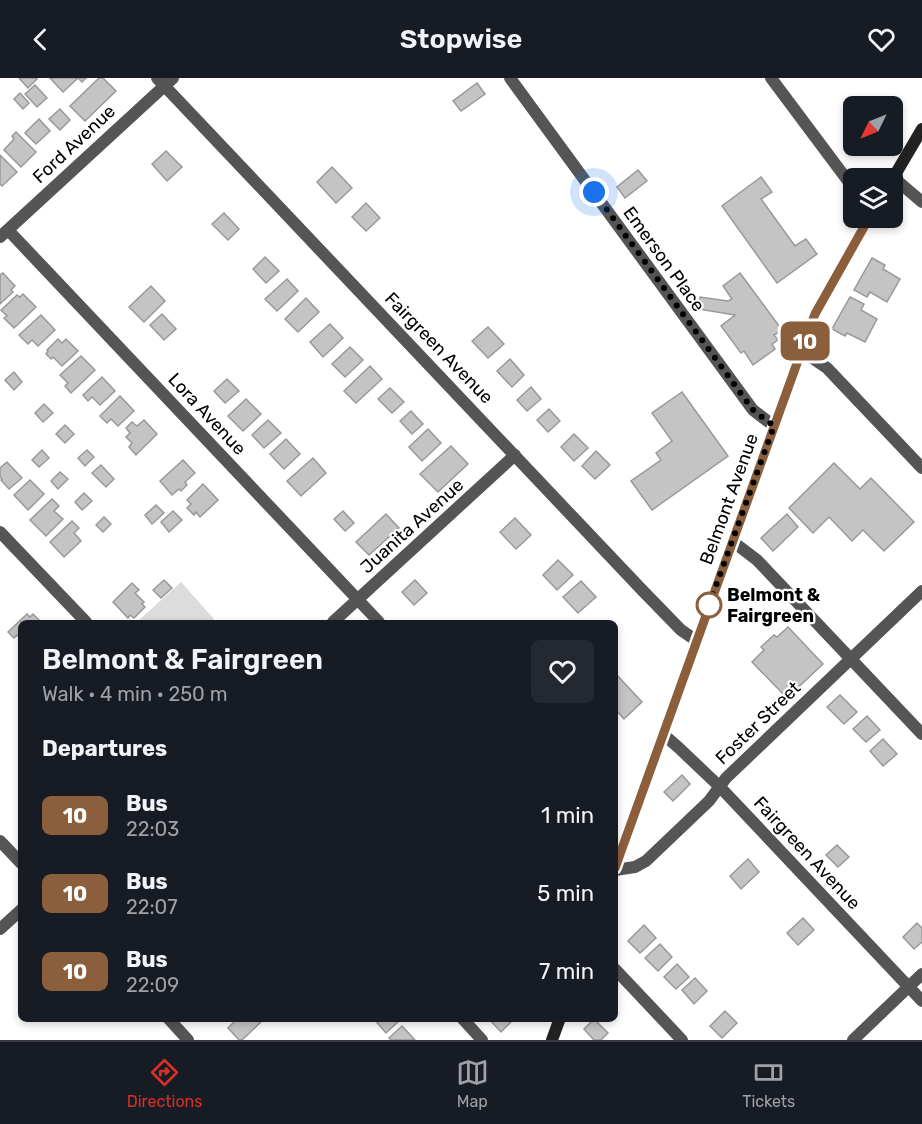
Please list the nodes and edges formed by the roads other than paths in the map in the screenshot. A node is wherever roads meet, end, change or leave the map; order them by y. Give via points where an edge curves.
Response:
1 (510, 78) edge
2 (771, 78) edge
3 (164, 81) edge
4 (922, 129) edge
5 (899, 168) edge
6 (843, 174) edge
7 (903, 187) edge
8 (922, 202) edge
9 (863, 228) edge
10 (4, 234) edge
11 (802, 351) junction
12 (774, 426) junction
13 (516, 455) junction
14 (922, 468) edge
15 (0, 532) edge
16 (732, 541) junction
17 (922, 591) edge
18 (358, 600) junction
19 (84, 620) edge
20 (335, 620) edge
21 (377, 620) edge
22 (697, 641) junction
23 (850, 659) junction
24 (663, 734) junction
25 (922, 734) edge
26 (720, 787) junction
27 (0, 841) edge
28 (18, 860) edge
29 (618, 861) edge
30 (618, 869) edge
31 (18, 913) edge
32 (0, 929) edge
33 (618, 972) edge
34 (922, 974) edge
35 (909, 987) junction
36 (922, 1000) edge
37 (172, 1022) edge
38 (466, 1022) edge
39 (559, 1022) edge
40 (188, 1040) edge
41 (482, 1040) edge
42 (552, 1040) edge
43 (682, 1040) edge
44 (853, 1040) edge

1 - 12 street, Emerson Place via 753,410
2 - 6 street
3 - 10 street, Ford Avenue
3 - 13 street, Fairgreen Avenue
4 - 5 main road
7 - 8 street
9 - 11 main road, Belmont Avenue via 815,314
10 - 18 street, Lora Avenue
11 - 12 main road, Belmont Avenue
11 - 14 street via 827,368
12 - 16 main road, Belmont Avenue
13 - 18 street, Juanita Avenue
13 - 22 street, Fairgreen Avenue via 681,630
15 - 19 street
16 - 22 main road, Belmont Avenue
16 - 23 street via 757,560
17 - 23 street, Foster Street
18 - 20 street, Juanita Avenue
18 - 21 street, Lora Avenue
22 - 24 main road, Belmont Avenue
23 - 25 street
23 - 26 street, Foster Street
24 - 26 street, Fairgreen Avenue
24 - 29 main road, Belmont Avenue
26 - 30 street, Foster Street via 646,861
26 - 35 street, Fairgreen Avenue
27 - 28 street
31 - 32 street
33 - 43 street
34 - 35 street
35 - 36 street, Fairgreen Avenue
35 - 44 street
37 - 40 street
38 - 41 street
39 - 42 main road

